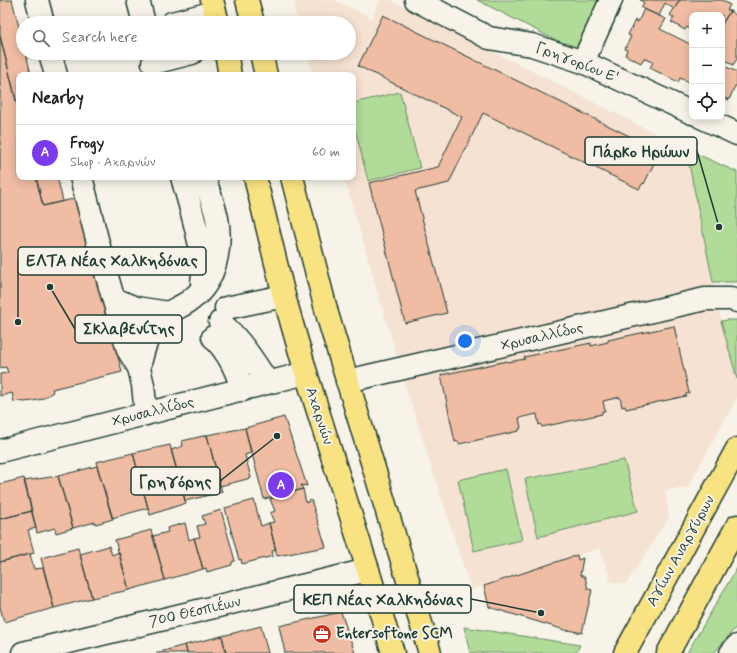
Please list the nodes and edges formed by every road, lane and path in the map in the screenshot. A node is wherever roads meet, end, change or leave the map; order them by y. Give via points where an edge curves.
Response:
1 (38, 0) edge
2 (138, 0) edge
3 (247, 0) edge
4 (416, 0) edge
5 (612, 0) edge
6 (215, 12) edge
7 (41, 16) edge
8 (142, 16) edge
9 (199, 16) edge
10 (251, 16) edge
11 (52, 60) edge
12 (168, 60) edge
13 (227, 60) edge
14 (263, 60) edge
15 (583, 62) junction
16 (154, 64) edge
17 (55, 72) edge
18 (229, 72) edge
19 (265, 72) edge
20 (689, 112) edge
21 (707, 120) edge
22 (737, 134) edge
23 (83, 180) edge
24 (183, 180) edge
25 (205, 180) edge
26 (256, 180) edge
27 (293, 180) edge
28 (200, 291) junction
29 (284, 296) junction
30 (114, 299) junction
31 (737, 301) edge
32 (169, 313) junction
33 (220, 322) junction
34 (139, 368) junction
35 (306, 373) junction
36 (346, 382) junction
37 (268, 383) junction
38 (243, 390) junction
39 (146, 414) junction
40 (737, 449) edge
41 (0, 451) edge
42 (737, 526) edge
43 (368, 570) junction
44 (737, 646) edge
45 (625, 652) edge
46 (23, 653) edge
47 (393, 653) edge
48 (430, 653) edge
49 (668, 653) edge
50 (731, 653) edge

1 - 7 street
2 - 8 street
3 - 10 main road
4 - 15 street, Γρηγορίου Ε' via 489,38 532,45
5 - 15 street
6 - 9 street
11 - 17 street
12 - 16 street
13 - 18 main road
14 - 19 main road
15 - 20 street, Γρηγορίου Ε'
21 - 22 street
23 - 30 street
24 - 28 street via 204,274
25 - 28 street via 217,219 218,248 211,276
26 - 29 main road, Αχαρνών
27 - 36 main road
28 - 32 street via 193,299
29 - 33 street
29 - 35 main road, Αχαρνών
30 - 32 street via 136,308
30 - 34 street via 128,350
31 - 36 street, Χρυσαλλίδος via 705,299
32 - 34 street via 156,324 149,335
33 - 37 street via 249,354
33 - 38 street via 224,350
34 - 39 street
35 - 37 street, Χρυσαλλίδος
35 - 43 main road, Αχαρνών
36 - 48 main road
37 - 38 street, Χρυσαλλίδος
38 - 39 street, Χρυσαλλίδος
39 - 41 street, Χρυσαλλίδος
40 - 45 main road, Αγίων Αναργύρων
42 - 49 main road
43 - 46 street, 700 Θεσπιέων
43 - 47 main road, Αχαρνών
44 - 50 street

